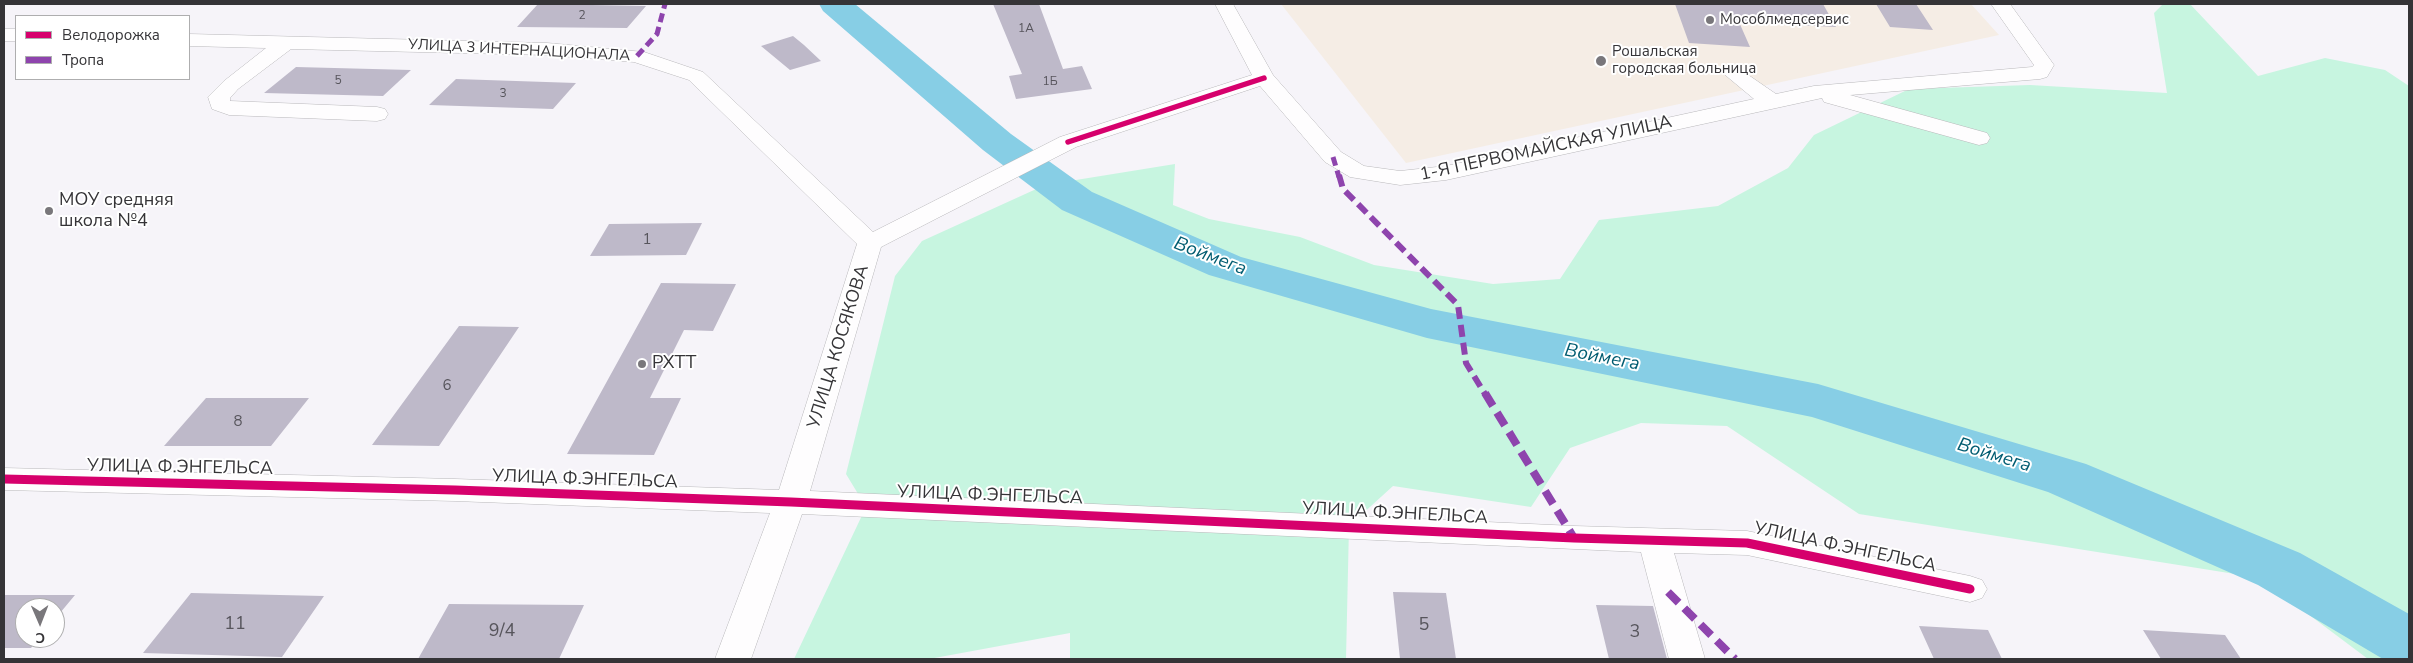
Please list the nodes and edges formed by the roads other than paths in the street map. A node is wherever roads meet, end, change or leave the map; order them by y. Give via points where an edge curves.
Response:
1 (1224, 4) edge
2 (2000, 4) edge
3 (190, 40) edge
4 (286, 42) junction
5 (1734, 74) dead end
6 (1264, 78) junction
7 (1814, 92) junction
8 (1770, 100) junction
9 (377, 114) dead end
10 (1979, 138) dead end
11 (870, 243) junction
12 (4, 479) edge
13 (791, 502) junction
14 (1654, 540) junction
15 (1970, 590) dead end
16 (732, 659) edge
17 (1688, 659) edge

1 - 6 street, 1-Я ПЕРВОМАЙСКАЯ УЛИЦА
2 - 7 street, 1-Я ПЕРВОМАЙСКАЯ УЛИЦА via 2044,65 2040,73
3 - 4 street, УЛИЦА 3 ИНТЕРНАЦИОНАЛА
4 - 9 street via 231,85 219,97 220,104 230,108
4 - 11 street, УЛИЦА 3 ИНТЕРНАЦИОНАЛА via 547,49 637,56 696,76
5 - 8 street
6 - 8 street, 1-Я ПЕРВОМАЙСКАЯ УЛИЦА via 1333,157 1358,172 1400,178 1446,173
6 - 11 street, УЛИЦА КОСЯКОВА via 1068,142
7 - 8 street, 1-Я ПЕРВОМАЙСКАЯ УЛИЦА
7 - 10 street
11 - 13 street, УЛИЦА КОСЯКОВА
12 - 13 street, УЛИЦА Ф.ЭНГЕЛЬСА
13 - 14 street, УЛИЦА Ф.ЭНГЕЛЬСА
13 - 16 street, УЛИЦА КОСЯКОВА
14 - 15 street, УЛИЦА Ф.ЭНГЕЛЬСА via 1747,543
14 - 17 street

